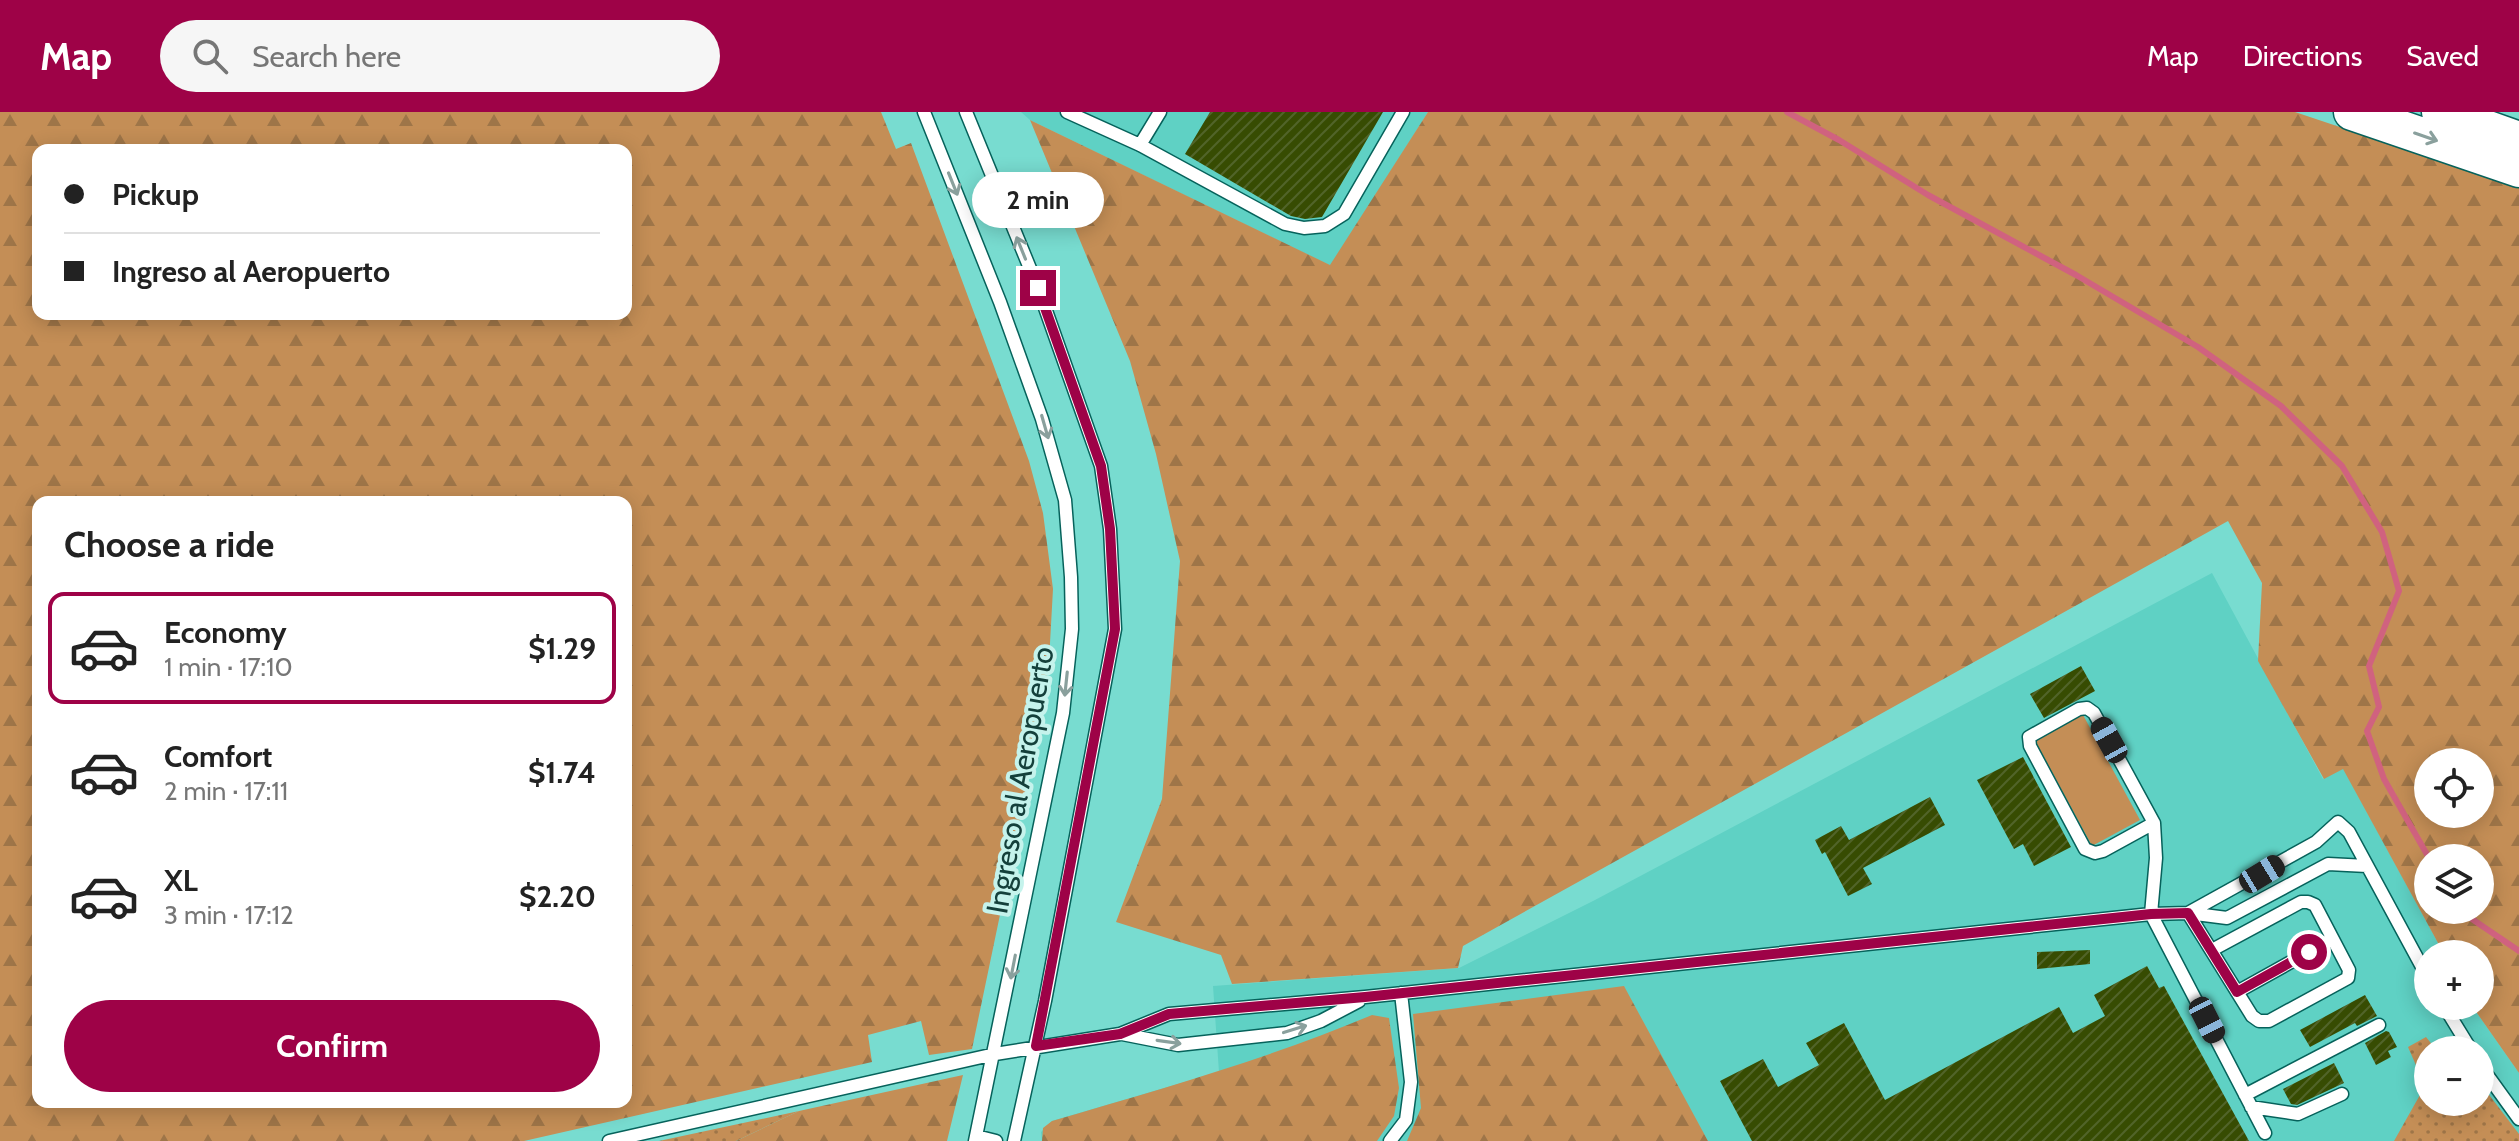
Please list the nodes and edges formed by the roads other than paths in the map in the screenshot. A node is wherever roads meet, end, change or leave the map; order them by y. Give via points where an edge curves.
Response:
1 (924, 112) edge
2 (966, 112) edge
3 (1067, 112) edge
4 (1160, 112) edge
5 (1403, 112) edge
6 (2352, 112) edge
7 (2440, 112) edge
8 (2519, 140) edge
9 (1140, 145) junction
10 (2519, 169) edge
11 (2154, 823) junction
12 (2316, 842) junction
13 (2328, 864) junction
14 (2367, 866) junction
15 (2188, 913) junction
16 (2151, 914) junction
17 (2332, 939) junction
18 (2212, 950) junction
19 (2414, 952) edge
20 (2237, 992) junction
21 (1401, 993) junction
22 (1365, 997) junction
23 (2379, 1025) dead end
24 (1120, 1034) junction
25 (1036, 1046) junction
26 (995, 1054) junction
27 (2494, 1084) edge
28 (2342, 1094) dead end
29 (2248, 1101) junction
30 (2519, 1119) edge
31 (2265, 1133) dead end
32 (976, 1138) edge
33 (609, 1141) edge
34 (996, 1141) edge
35 (1014, 1141) edge
36 (1390, 1141) edge

1 -> 26 lane, Ingreso al Aeropuerto via 1000,302 1065,500 1072,629 1063,713
25 -> 2 lane via 1115,629 1110,529 1101,466 1087,425
3 - 9 lane
4 - 9 lane
5 - 9 lane via 1344,214 1325,226 1285,224
6 -> 10 main road
7 - 8 main road
11 - 11 lane via 2103,851 2085,849 2029,737 2087,708
11 - 16 lane
12 - 13 lane
12 - 14 lane via 2338,822
12 - 15 lane
13 - 14 lane
13 - 15 lane via 2227,918
14 - 19 lane
15 - 16 lane
15 - 18 lane
16 - 21 lane
16 - 29 lane
17 - 18 lane via 2315,905 2301,902
17 - 20 lane
17 - 20 lane via 2349,970 2343,983 2269,1021 2252,1016
18 - 20 lane
21 - 22 lane
21 - 36 lane via 1411,1082 1406,1120
22 - 24 lane via 1169,1014
24 -> 22 lane via 1178,1045 1287,1033
23 - 29 lane
24 - 25 lane
25 - 26 lane
25 - 35 lane
26 - 32 lane, Ingreso al Aeropuerto
26 - 33 lane
27 - 30 lane
28 - 29 lane via 2298,1114
29 - 31 lane
32 - 34 lane

